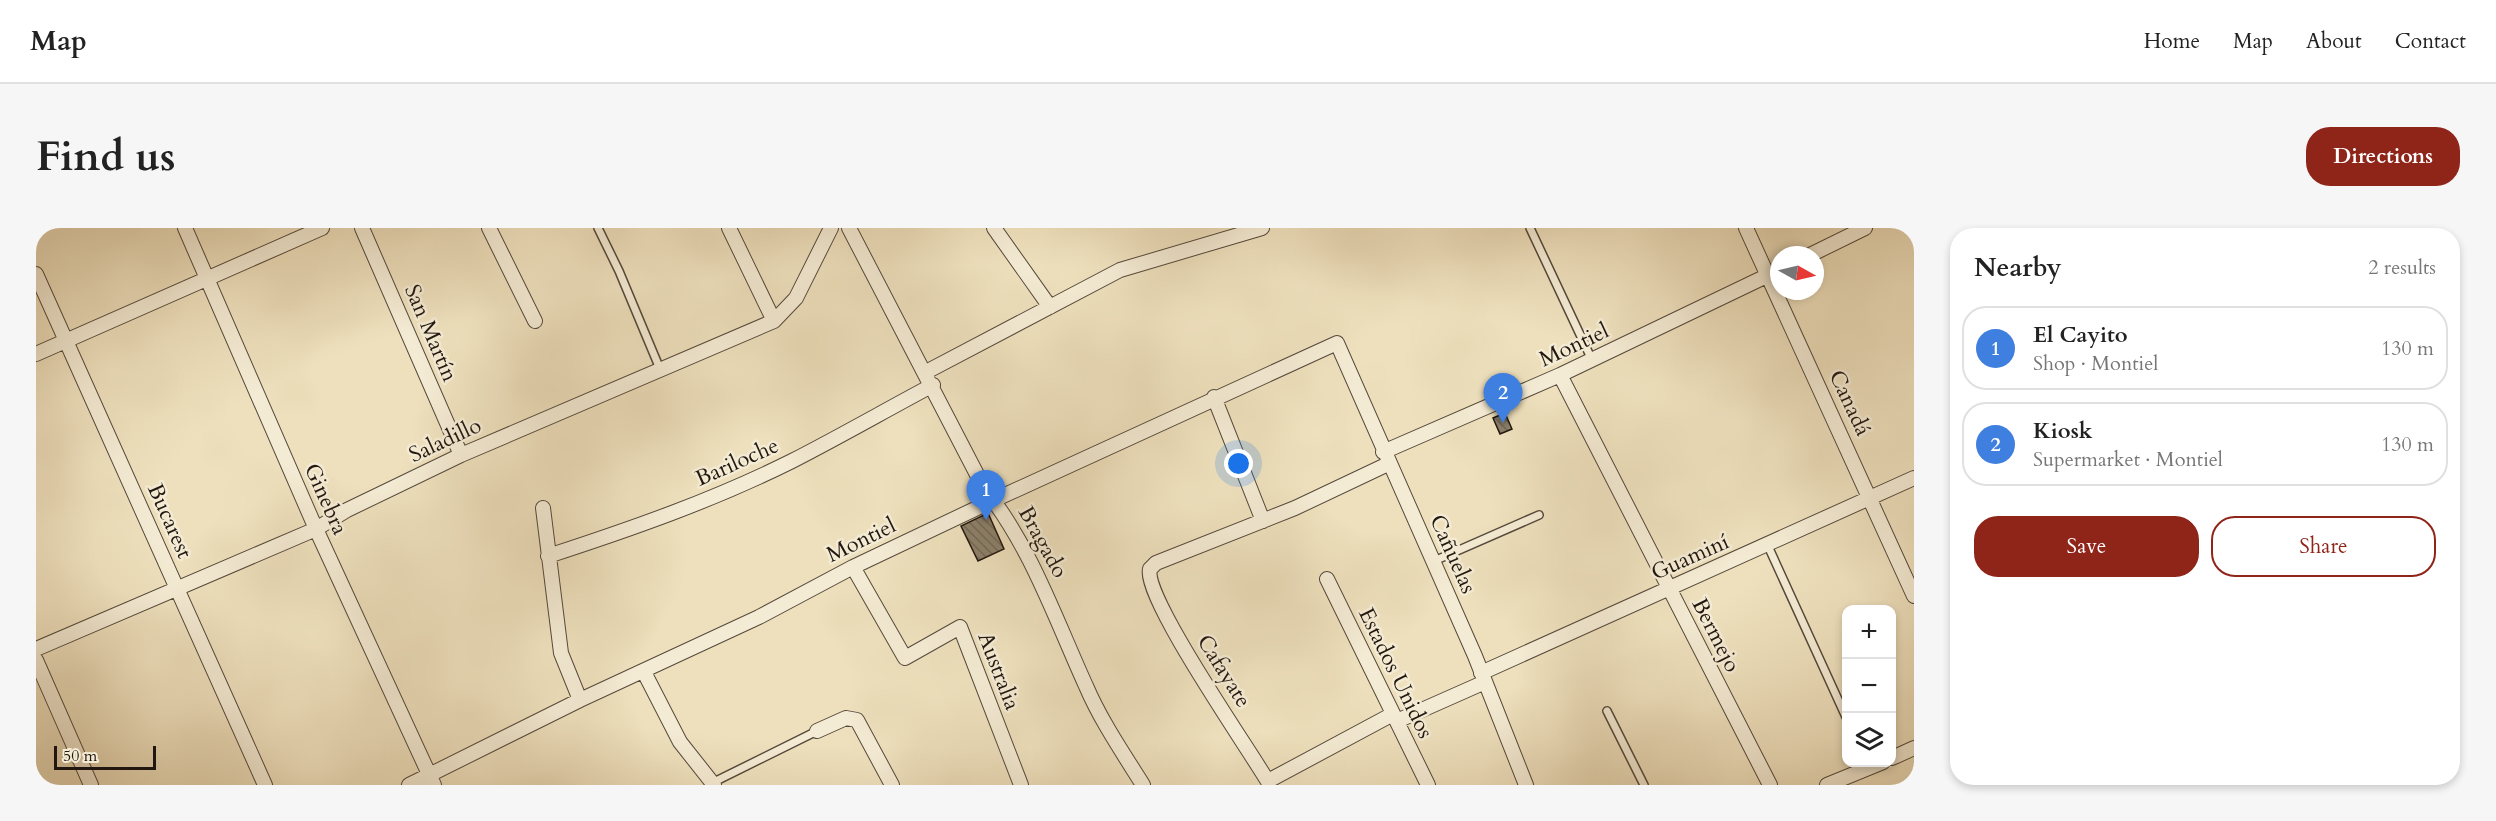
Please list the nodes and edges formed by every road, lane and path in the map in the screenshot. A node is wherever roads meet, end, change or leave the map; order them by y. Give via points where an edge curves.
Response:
1 (185, 228) edge
2 (322, 228) edge
3 (362, 228) edge
4 (489, 228) edge
5 (598, 228) edge
6 (729, 228) edge
7 (831, 228) edge
8 (849, 228) edge
9 (994, 228) edge
10 (1262, 228) edge
11 (1530, 228) edge
12 (1746, 228) edge
13 (1865, 228) edge
14 (1824, 248) edge
15 (1770, 268) edge
16 (36, 274) edge
17 (1770, 274) edge
18 (208, 279) junction
19 (1785, 300) edge
20 (1050, 307) junction
21 (535, 321) dead end
22 (774, 321) junction
23 (66, 340) junction
24 (1337, 343) joint
25 (36, 354) edge
26 (1592, 360) junction
27 (660, 369) junction
28 (926, 372) junction
29 (1560, 375) junction
30 (933, 385) junction
31 (1214, 398) junction
32 (461, 455) junction
33 (1386, 458) junction
34 (1914, 478) edge
35 (1872, 499) junction
36 (994, 500) junction
37 (543, 508) dead end
38 (1539, 515) dead end
39 (1263, 521) junction
40 (316, 529) junction
41 (1768, 546) junction
42 (548, 556) junction
43 (1434, 561) junction
44 (853, 567) junction
45 (1149, 575) joint
46 (1327, 579) dead end
47 (1669, 589) junction
48 (178, 591) junction
49 (1914, 596) edge
50 (36, 649) edge
51 (36, 660) edge
52 (644, 672) junction
53 (1483, 678) junction
54 (580, 700) junction
55 (1607, 711) dead end
56 (1844, 713) edge
57 (1395, 718) junction
58 (817, 731) joint
59 (1914, 748) edge
60 (1896, 756) edge
61 (1867, 767) edge
62 (431, 780) edge
63 (1269, 783) edge
64 (713, 784) edge
65 (91, 785) edge
66 (265, 785) edge
67 (409, 785) edge
68 (892, 785) edge
69 (1021, 785) edge
70 (1143, 785) edge
71 (1428, 785) edge
72 (1526, 785) edge
73 (1644, 785) edge
74 (1770, 785) edge
75 (1827, 785) edge

1 - 18 street, Ginebra
2 - 18 street
3 - 32 street, San Martín
4 - 21 street
5 - 27 lane
6 - 22 street
7 - 22 street, Saladillo via 796,298
8 - 28 street, Bragado
9 - 20 street
10 - 20 street via 1120,270
11 - 26 lane
12 - 15 street, Canadá
13 - 14 street
16 - 23 street, Bucarest
17 - 26 street, Montiel
18 - 23 street
18 - 40 street, Ginebra
19 - 35 street, Canadá
20 - 28 street
22 - 27 street, Saladillo
23 - 25 street
23 - 48 street, Bucarest
24 - 31 street, Montiel
24 - 33 street, Cañuelas
26 - 29 street, Montiel
27 - 32 street, Saladillo
28 - 30 street, Bragado
29 - 33 street, Montiel
29 - 47 street, Bermejo
30 - 36 street, Bragado via 984,488
30 - 42 street, Bariloche via 739,485
31 - 36 street, Montiel
31 - 39 street
32 - 40 street, Saladillo
33 - 39 street, Montiel
33 - 43 street, Cañuelas
34 - 35 street, Guaminí
35 - 41 street, Guaminí
35 - 49 street, Canadá
36 - 44 street, Montiel
36 - 70 street, Bragado via 1011,524 1051,601 1097,708
37 - 42 street
38 - 43 lane
39 - 45 street, Montiel via 1156,563
40 - 48 street, Saladillo
40 - 62 street, Ginebra
41 - 47 street, Guaminí
41 - 56 lane
42 - 54 street via 561,652
43 - 53 street, Cañuelas
44 - 52 street, Montiel
44 - 69 street, Australia via 905,658 960,627
45 - 63 street, Cafayate via 1176,634
46 - 57 street, Estados Unidos
47 - 53 street, Guaminí
47 - 74 street, Bermejo
48 - 50 street, Saladillo
48 - 66 street, Bucarest
51 - 65 street
52 - 54 street, Montiel
52 - 64 street via 680,742
53 - 57 street, Guaminí
53 - 72 street, Cañuelas
54 - 62 street, Montiel
55 - 73 lane
57 - 63 street, Guaminí
57 - 71 street, Estados Unidos
58 - 64 lane
58 - 68 street via 846,718 857,720
59 - 60 street
61 - 75 street
62 - 67 street, Montiel

